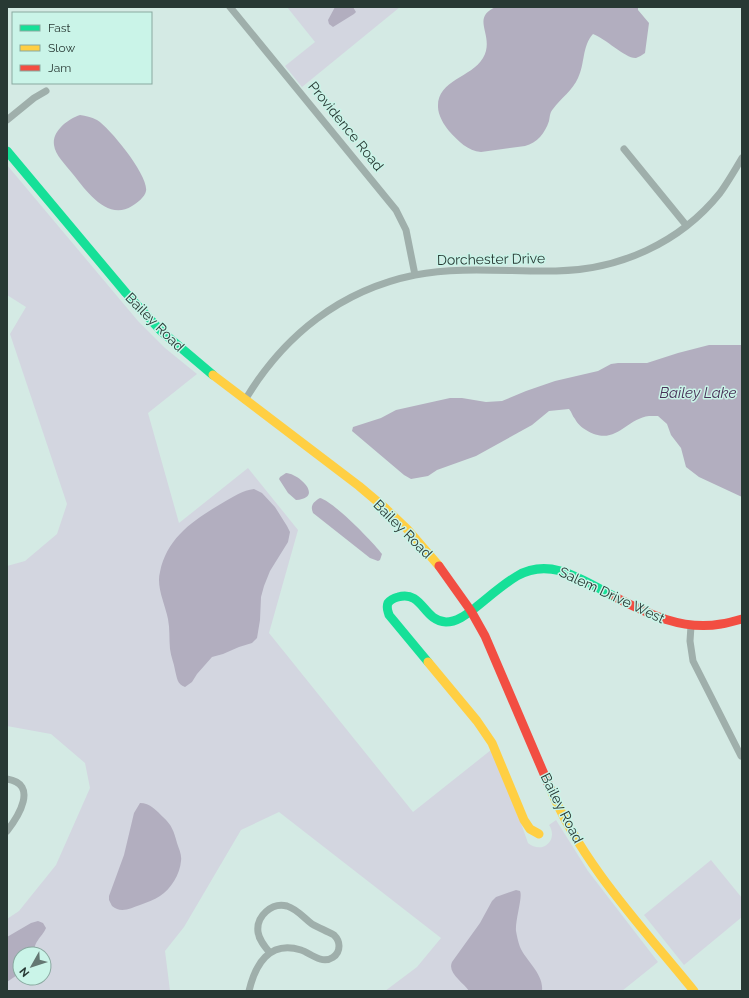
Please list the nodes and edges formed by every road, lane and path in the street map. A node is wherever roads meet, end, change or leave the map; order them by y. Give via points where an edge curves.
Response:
1 (230, 7) edge
2 (46, 91) dead end
3 (7, 120) edge
4 (624, 149) dead end
5 (7, 151) edge
6 (742, 158) edge
7 (686, 225) junction
8 (415, 275) junction
9 (245, 400) junction
10 (471, 611) junction
11 (742, 619) edge
12 (690, 626) junction
13 (741, 756) dead end
14 (7, 779) edge
15 (7, 831) edge
16 (539, 834) dead end
17 (270, 953) junction
18 (249, 991) edge
19 (694, 991) edge

1 - 8 street, Providence Road via 396,210 408,238
2 - 3 street
4 - 7 street
5 - 9 main road, Bailey Road via 150,320 188,355
6 - 7 street, Dorchester Drive via 720,192 700,215
7 - 8 street, Dorchester Drive via 655,247 631,258 603,266 557,271 454,271
8 - 9 street, Dorchester Drive via 364,291 318,318 299,332 276,355
9 - 10 main road, Bailey Road via 358,486 398,520 437,564
10 - 12 main road, Salem Drive West via 523,572 549,568 566,573 666,621
10 - 16 main road, Salem Drive West via 453,621 441,622 431,617 413,597 400,596 389,602 387,608 389,615 487,735 524,820 530,829
10 - 19 main road, Bailey Road via 492,650 555,800 574,834 599,873
11 - 12 main road, Salem Drive West via 723,625
12 - 13 street via 693,661
14 - 15 street via 16,781 25,799 18,816
17 - 17 street via 293,948 325,960 338,952 339,943 335,936 311,923 294,909 282,905 270,908 264,913 258,925 260,937
17 - 18 street via 256,967

